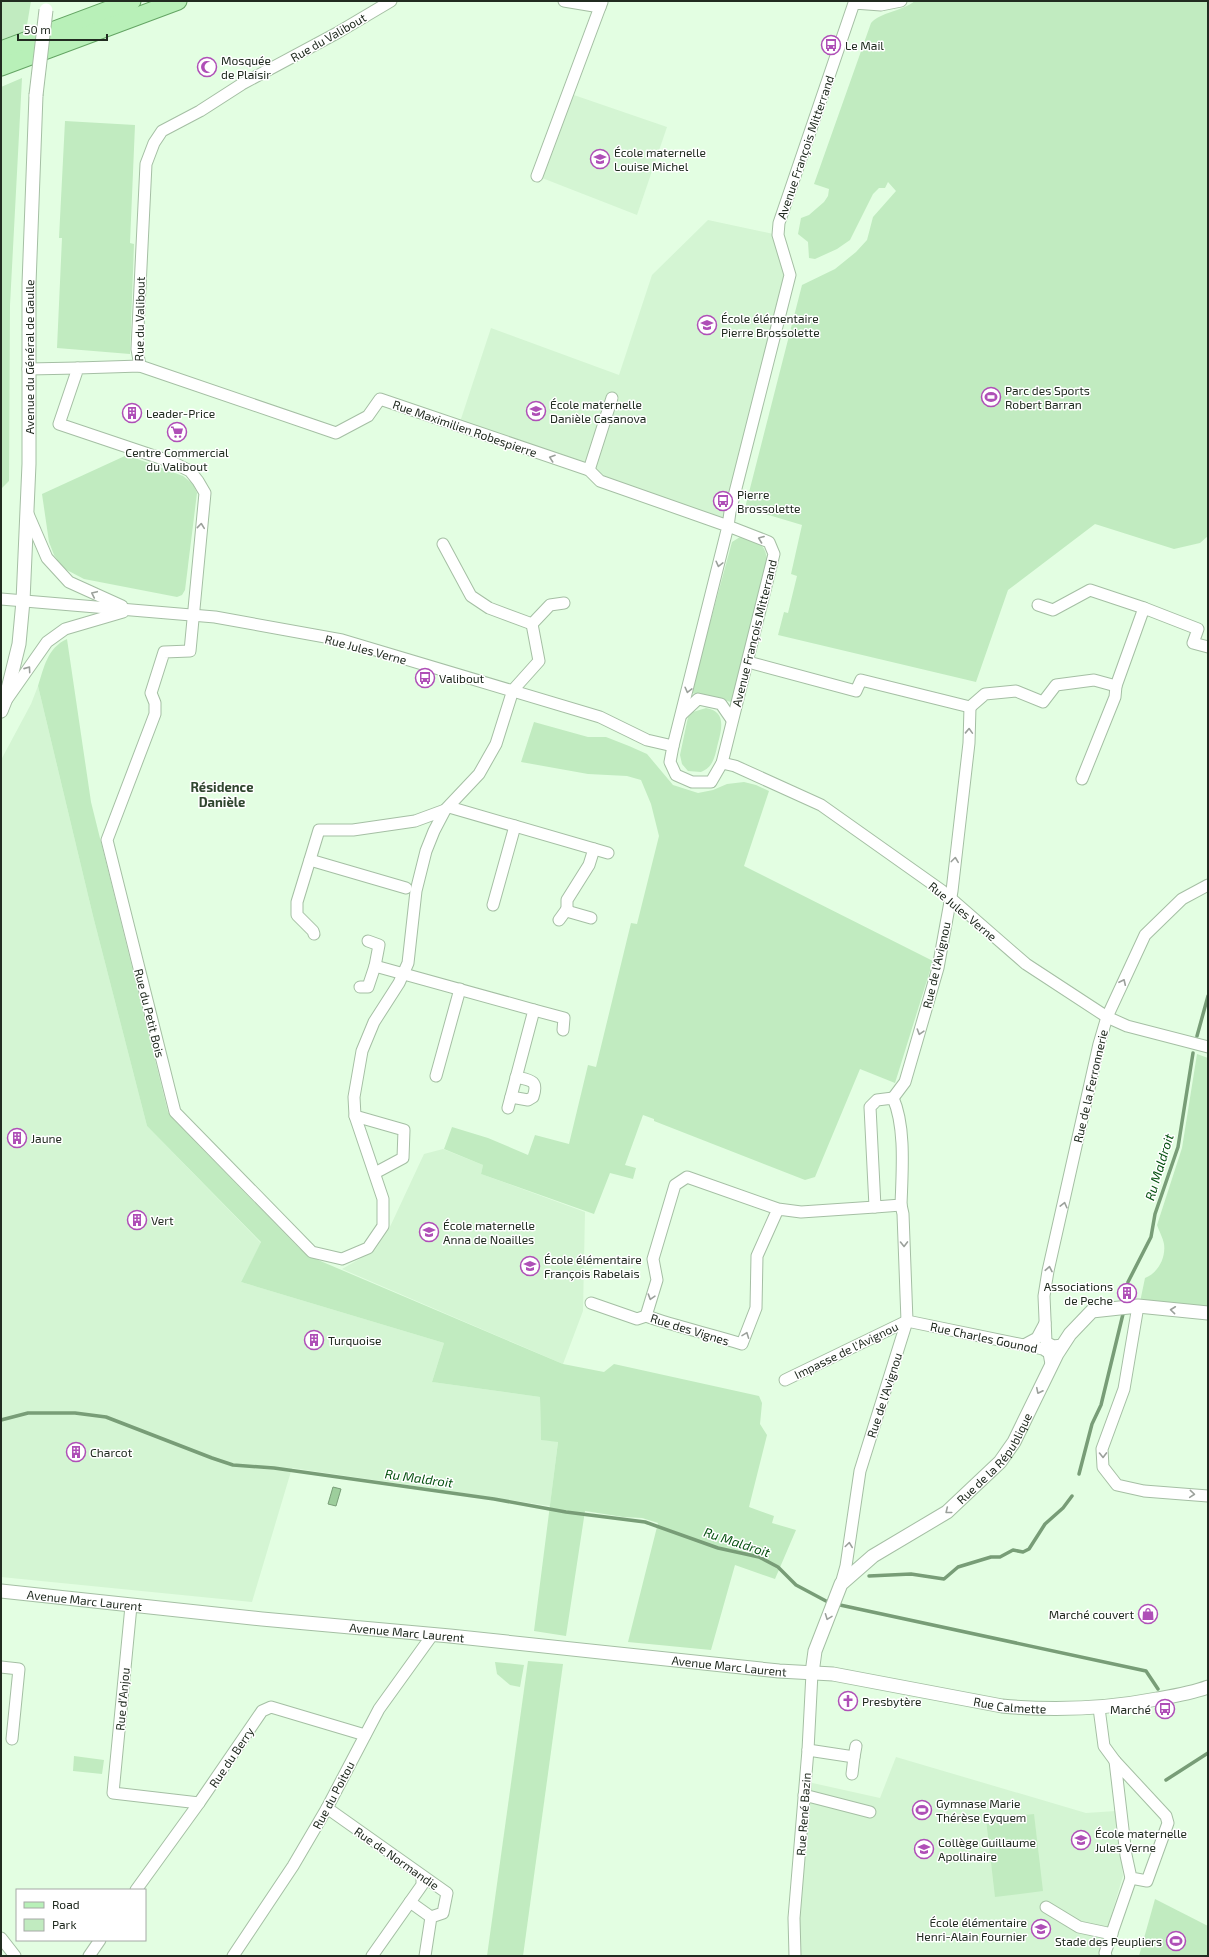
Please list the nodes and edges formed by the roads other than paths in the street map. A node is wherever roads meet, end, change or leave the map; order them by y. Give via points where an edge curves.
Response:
1 (132, 1) edge
2 (178, 1) edge
3 (391, 1) edge
4 (564, 1) edge
5 (900, 1) edge
6 (852, 2) edge
7 (601, 4) edge
8 (47, 6) edge
9 (1, 50) edge
10 (1, 67) edge
11 (537, 176) dead end
12 (140, 366) junction
13 (78, 368) junction
14 (28, 369) junction
15 (612, 398) dead end
16 (589, 470) junction
17 (28, 514) junction
18 (728, 526) junction
19 (443, 544) dead end
20 (1, 599) edge
21 (23, 601) junction
22 (564, 603) dead end
23 (1038, 605) dead end
24 (1144, 608) junction
25 (129, 610) junction
26 (192, 616) junction
27 (532, 624) junction
28 (1208, 647) edge
29 (748, 662) junction
30 (1116, 686) junction
31 (513, 690) junction
32 (3, 706) edge
33 (970, 707) junction
34 (682, 714) junction
35 (732, 720) junction
36 (673, 746) junction
37 (722, 763) junction
38 (1082, 779) dead end
39 (447, 808) junction
40 (415, 821) junction
41 (515, 826) junction
42 (434, 831) junction
43 (594, 849) junction
44 (608, 853) dead end
45 (310, 860) junction
46 (1208, 885) edge
47 (406, 888) dead end
48 (951, 899) junction
49 (493, 904) dead end
50 (567, 909) junction
51 (591, 918) dead end
52 (558, 920) dead end
53 (314, 934) dead end
54 (368, 941) dead end
55 (375, 966) junction
56 (404, 973) junction
57 (360, 987) dead end
58 (460, 989) junction
59 (534, 1010) junction
60 (1107, 1017) junction
61 (563, 1030) dead end
62 (1208, 1047) edge
63 (436, 1076) dead end
64 (516, 1078) junction
65 (511, 1097) junction
66 (893, 1098) junction
67 (508, 1108) dead end
68 (355, 1116) junction
69 (375, 1173) junction
70 (901, 1205) junction
71 (875, 1207) junction
72 (778, 1209) junction
73 (591, 1303) dead end
74 (1138, 1306) junction
75 (1208, 1313) edge
76 (646, 1316) junction
77 (907, 1321) junction
78 (1045, 1323) junction
79 (1024, 1345) junction
80 (1063, 1345) junction
81 (1051, 1364) junction
82 (785, 1380) dead end
83 (1208, 1496) edge
84 (841, 1584) junction
85 (1, 1591) edge
86 (131, 1606) junction
87 (433, 1634) junction
88 (1, 1667) edge
89 (812, 1673) junction
90 (1208, 1686) edge
91 (1099, 1708) junction
92 (365, 1735) junction
93 (12, 1739) dead end
94 (808, 1750) junction
95 (1115, 1761) junction
96 (852, 1774) dead end
97 (804, 1795) junction
98 (199, 1803) junction
99 (327, 1808) junction
100 (870, 1812) dead end
101 (422, 1876) junction
102 (1132, 1878) junction
103 (137, 1889) edge
104 (410, 1902) junction
105 (1046, 1907) dead end
106 (431, 1917) junction
107 (1112, 1934) junction
108 (1, 1938) edge
109 (99, 1941) edge
110 (15, 1956) edge
111 (89, 1956) edge
112 (233, 1956) edge
113 (372, 1956) edge
114 (425, 1956) edge
115 (795, 1956) edge
116 (1106, 1956) edge

1 - 9 main road
2 - 10 main road
3 - 12 street, Rue du Valibout via 162,131 154,142 146,164 137,349
4 - 7 street
5 - 6 street, Avenue François Mitterrand via 881,5
6 - 18 street, Avenue François Mitterrand via 779,223 778,235 790,275
7 - 11 street
8 - 14 street, Avenue du Général de Gaulle, bridge via 36,95 28,284
12 - 13 street, Rue du Valibout
16 -> 12 street, Rue Maximilien Robespierre via 380,398 368,416 336,433
13 - 14 street, Rue du Valibout
26 -> 13 street via 205,493 190,472 172,462 59,424
14 - 17 street, Avenue du Général de Gaulle
15 - 16 street
16 - 18 street, Rue Maximilien Robespierre via 600,481
17 - 21 street, Avenue du Général de Gaulle
25 -> 17 street via 69,582 47,558
29 -> 18 street, Avenue François Mitterrand via 774,554 769,542
18 -> 34 street, Avenue François Mitterrand
19 - 27 street via 471,596 489,608
20 - 21 street, Rue Jules Verne
21 - 25 street, Rue Jules Verne
21 - 32 street, Avenue du Général de Gaulle via 19,644
22 - 27 street via 550,605
23 - 24 street via 1053,610 1090,590
24 - 28 street via 1198,629 1193,643
24 - 30 street
25 - 26 street, Rue Jules Verne
32 -> 25 street via 47,642 65,629
26 - 31 street, Rue Jules Verne via 342,640
26 - 69 street, Rue du Petit Bois via 190,651 164,652 151,693 155,703 155,714 107,840 175,1112 312,1252 342,1259 368,1248 383,1226 383,1199
27 - 31 street via 539,661
29 - 33 street via 856,691 861,680
29 - 35 street, Avenue François Mitterrand
30 - 33 street via 1094,680 1056,685 1043,702 1016,691 985,694
30 - 38 street via 1115,697
31 - 36 street, Rue Jules Verne via 600,717 647,740
31 - 39 street, Rue du Petit Bois via 496,744 479,774
48 -> 33 street, Rue de l'Avignou via 969,743
34 - 35 street, Avenue François Mitterrand via 698,699 721,704
34 - 36 street, Avenue François Mitterrand
35 - 37 street, Avenue François Mitterrand
36 - 37 street, Avenue François Mitterrand via 670,762 676,775 692,782 711,782
37 - 48 street, Rue Jules Verne via 735,766 821,805
39 - 40 street
39 - 41 street
39 - 42 street, Rue du Petit Bois
40 - 42 street
40 - 45 street via 353,830 319,830
41 - 43 street
41 - 49 street
42 - 56 street, Rue du Petit Bois via 416,891 408,963
43 - 44 street
43 - 50 street via 589,865 567,900
45 - 47 street
45 - 53 street via 297,902 297,916
60 -> 46 street, Rue de la Ferronnerie via 1146,935 1182,899
48 - 60 street, Rue Jules Verne via 1026,964
48 -> 66 street, Rue de l'Avignou via 938,968 921,1029 905,1082
50 - 51 street
50 - 52 street
54 - 55 street via 379,945
55 - 56 street
55 - 57 street via 368,987
56 - 58 street
56 - 68 street, Rue du Petit Bois via 374,1022 362,1051 356,1084
58 - 59 street
58 - 63 street
59 - 61 street via 564,1018
59 - 64 street
60 - 62 street, Rue Jules Verne via 1127,1026
78 -> 60 street, Rue de la Ferronnerie via 1044,1296 1048,1271
64 - 65 street
64 - 65 street via 530,1080 536,1090 533,1097 528,1100
65 - 67 street
66 - 70 street, Rue de l'Avignou via 898,1109
66 - 71 street via 878,1100 870,1107
68 - 69 street, Rue du Petit Bois
68 - 69 street via 404,1130 403,1158
70 - 71 street
70 -> 77 street, Rue de l'Avignou
71 - 72 street, Rue des Vignes via 801,1212
76 -> 72 street, Rue des Vignes via 742,1344 756,1308 757,1256
72 -> 76 street, Rue des Vignes via 687,1177 675,1186 653,1259 657,1280
73 - 76 street via 638,1319
75 -> 74 street, Rue de la République
74 - 80 street, Rue de la République via 1092,1311
74 -> 83 street via 1124,1389 1102,1449 1103,1467 1116,1485 1144,1491
77 - 79 street, Rue Charles Gounod
77 - 82 street, Impasse de l'Avignou
84 -> 77 street, Rue de l'Avignou via 860,1471
78 - 79 street via 1037,1338
78 - 80 street, Rue de la Ferronnerie via 1046,1342 1053,1346
79 - 81 street, Rue Charles Gounod via 1049,1353
80 - 81 street, Rue de la République
81 -> 84 street, Rue de la République via 1014,1442 1000,1462 947,1512 873,1556
84 -> 89 street, Rue de la République via 815,1651
85 - 86 street, Avenue Marc Laurent
86 - 87 street, Avenue Marc Laurent
86 - 98 street, Rue d'Anjou via 113,1793
87 - 89 street, Avenue Marc Laurent
87 - 92 street, Rue du Poitou via 386,1698
88 - 93 street via 20,1669
89 - 91 street, Rue Calmette via 833,1674 1002,1706 1058,1710
89 - 94 street, Rue René Bazin
90 - 91 street, Rue Calmette via 1155,1699
91 - 95 street via 1104,1746
92 - 98 street, Rue du Berry via 271,1708 262,1711
92 - 99 street, Rue du Poitou
94 - 96 street via 855,1752
94 - 97 street, Rue René Bazin
95 - 102 street via 1126,1855
95 - 102 street via 1166,1816 1168,1823 1147,1881
97 - 100 street
97 - 115 street, Rue René Bazin via 794,1918
98 - 103 street, Rue du Berry
99 - 101 street, Rue de Normandie
99 - 112 street, Rue du Poitou via 293,1866
101 - 104 street via 422,1885
101 - 106 street, Rue de Normandie via 447,1893 443,1913
102 - 107 street
104 - 106 street
104 - 113 street
105 - 107 street via 1079,1927
106 - 114 street
107 - 116 street
108 - 110 street
109 - 111 street

